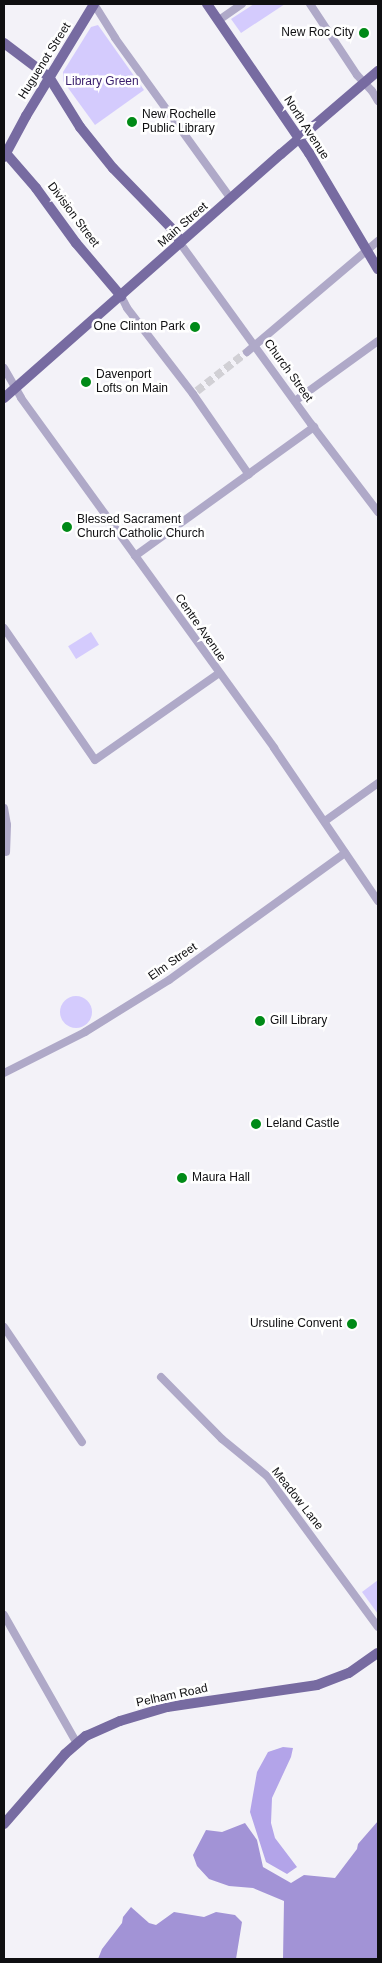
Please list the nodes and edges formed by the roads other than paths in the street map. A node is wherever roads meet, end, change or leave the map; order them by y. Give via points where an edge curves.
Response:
1 (94, 4) edge
2 (207, 4) edge
3 (242, 4) edge
4 (310, 4) edge
5 (219, 20) junction
6 (4, 43) edge
7 (378, 71) edge
8 (49, 77) junction
9 (365, 82) junction
10 (378, 101) edge
11 (299, 138) junction
12 (5, 154) edge
13 (231, 199) junction
14 (378, 241) edge
15 (180, 243) junction
16 (366, 250) junction
17 (378, 269) edge
18 (120, 296) junction
19 (378, 341) edge
20 (256, 346) junction
21 (247, 352) tunnel mouth
22 (4, 368) edge
23 (16, 388) junction
24 (4, 398) edge
25 (295, 401) junction
26 (314, 427) junction
27 (249, 475) junction
28 (378, 512) edge
29 (135, 556) junction
30 (4, 628) edge
31 (218, 674) junction
32 (378, 783) edge
33 (4, 808) edge
34 (324, 822) junction
35 (6, 852) dead end
36 (345, 852) junction
37 (378, 901) edge
38 (4, 1074) edge
39 (4, 1326) edge
40 (161, 1377) dead end
41 (82, 1442) dead end
42 (4, 1615) edge
43 (378, 1627) edge
44 (378, 1653) edge
45 (76, 1742) junction
46 (4, 1824) edge

1 - 8 main road, Huguenot Street
1 - 13 street
2 - 5 main road, North Avenue
3 - 5 street
4 - 9 street
5 - 11 main road, North Avenue
6 - 8 main road
7 - 9 main road, Main Street
8 - 12 main road, Huguenot Street
8 - 15 main road via 112,168 176,233
9 - 10 street
9 - 11 main road, Main Street
11 - 13 main road, Main Street
11 - 16 main road, North Avenue
12 - 18 main road, Division Street
13 - 15 main road, Main Street
14 - 16 street
15 - 18 main road, Main Street
15 - 20 street, Church Street
16 - 17 main road, North Avenue
16 - 20 street
18 - 23 main road, Main Street
18 - 27 street via 195,392
19 - 25 street
20 - 21 street
20 - 25 street, Church Street
22 - 23 street, Centre Avenue
23 - 24 main road, Main Street
23 - 29 street, Centre Avenue
25 - 26 street, Church Street
26 - 27 street
26 - 28 street, Church Street
27 - 29 street
29 - 31 street, Centre Avenue
30 - 31 street via 95,760
31 - 34 street, Centre Avenue
32 - 34 street
33 - 35 street
34 - 36 street, Centre Avenue
36 - 37 street, Centre Avenue
36 - 38 street, Elm Street via 169,980 85,1032
39 - 41 street
40 - 43 street, Meadow Lane via 222,1439 268,1476
42 - 45 street
44 - 45 main road, Pelham Road via 349,1673 317,1685 167,1707 120,1721
45 - 46 main road, Pelham Road

